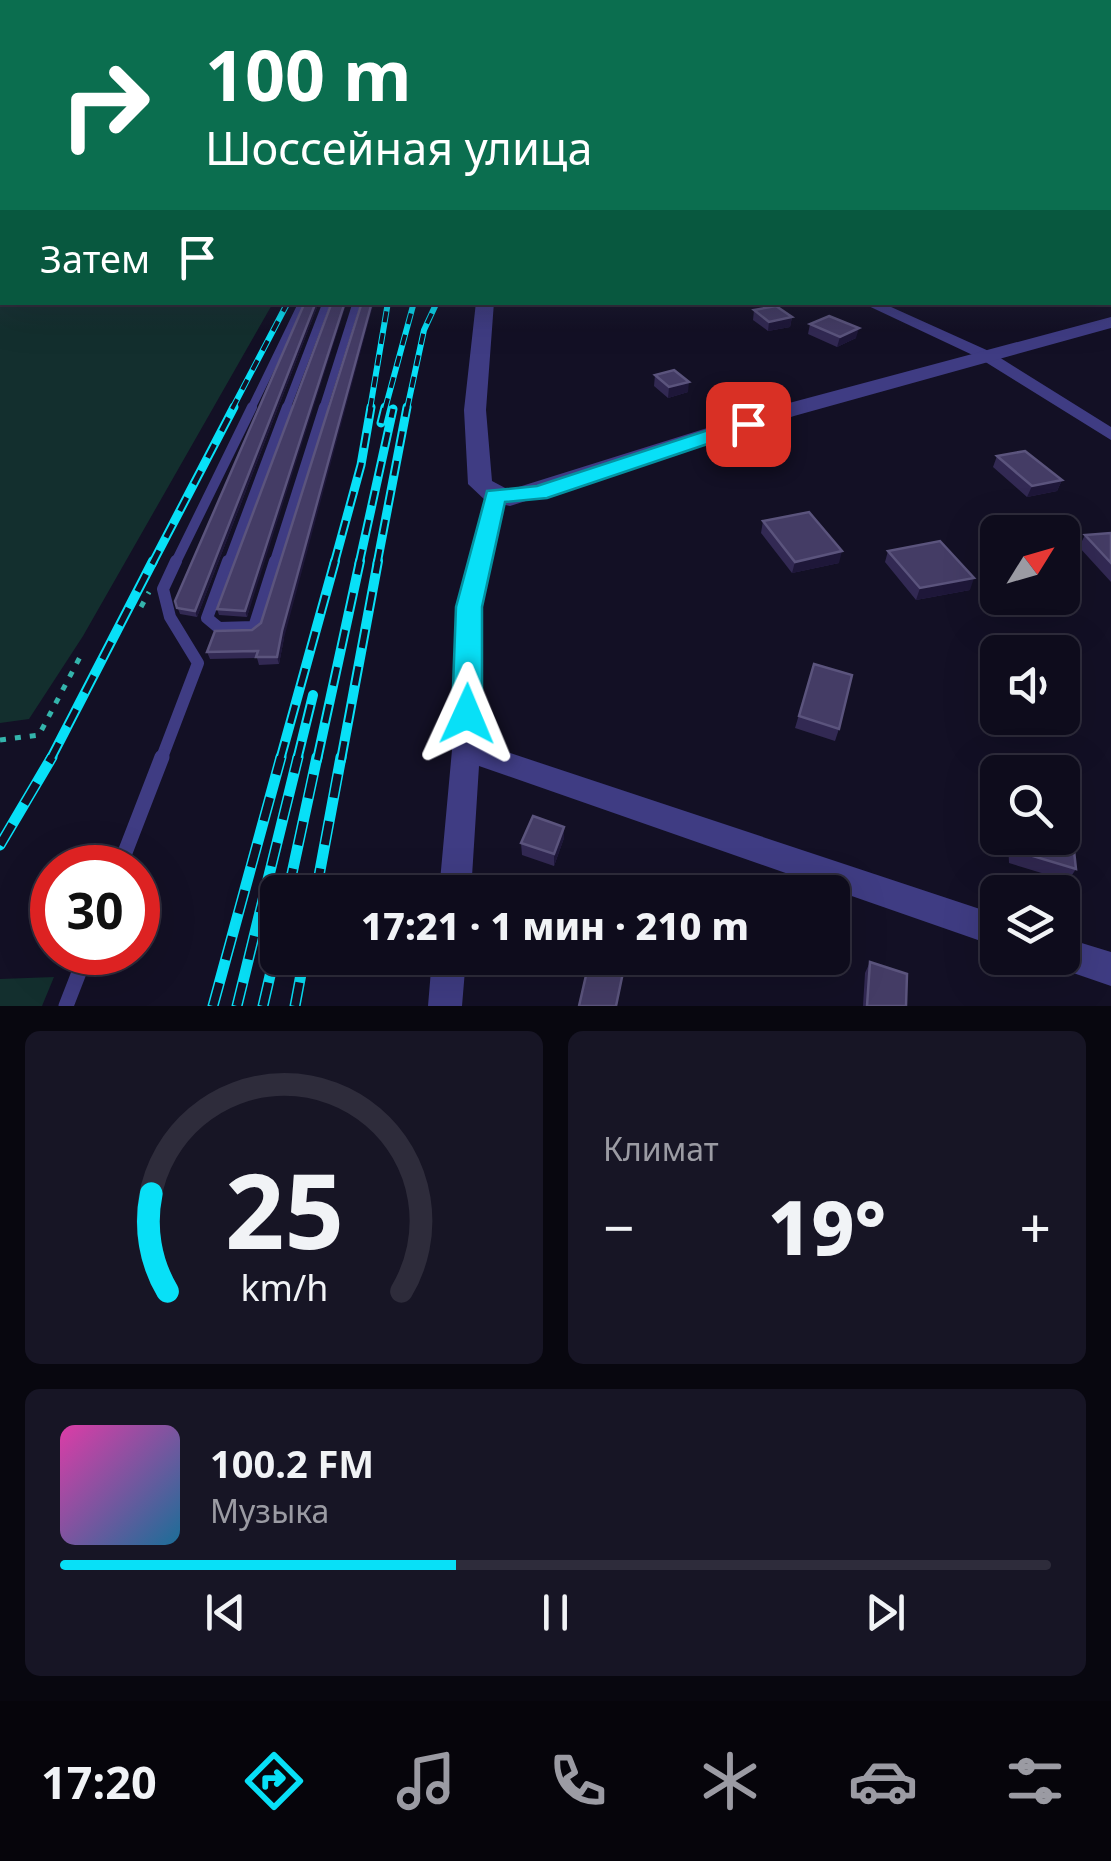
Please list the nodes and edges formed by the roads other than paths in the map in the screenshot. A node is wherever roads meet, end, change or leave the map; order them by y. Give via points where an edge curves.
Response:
1 (302, 305) edge
2 (326, 305) edge
3 (356, 305) edge
4 (486, 305) edge
5 (874, 305) edge
6 (1111, 322) edge
7 (985, 355) junction
8 (1111, 435) edge
9 (495, 496) junction
10 (466, 750) junction
11 (128, 845) edge
12 (456, 875) edge
13 (980, 925) edge
14 (1080, 959) edge
15 (1111, 970) edge
16 (78, 975) edge
17 (449, 975) edge
18 (66, 1006) edge
19 (446, 1006) edge

1 - 11 lane via 163,589 170,617 198,664
2 - 3 lane via 207,618 220,628 254,627
4 - 9 street via 475,410 480,484
5 - 7 street
6 - 7 street
7 - 8 street
7 - 9 street via 786,411 539,493
9 - 10 street via 469,607
10 - 12 street
10 - 13 street
14 - 15 street
16 - 18 lane
17 - 19 street

